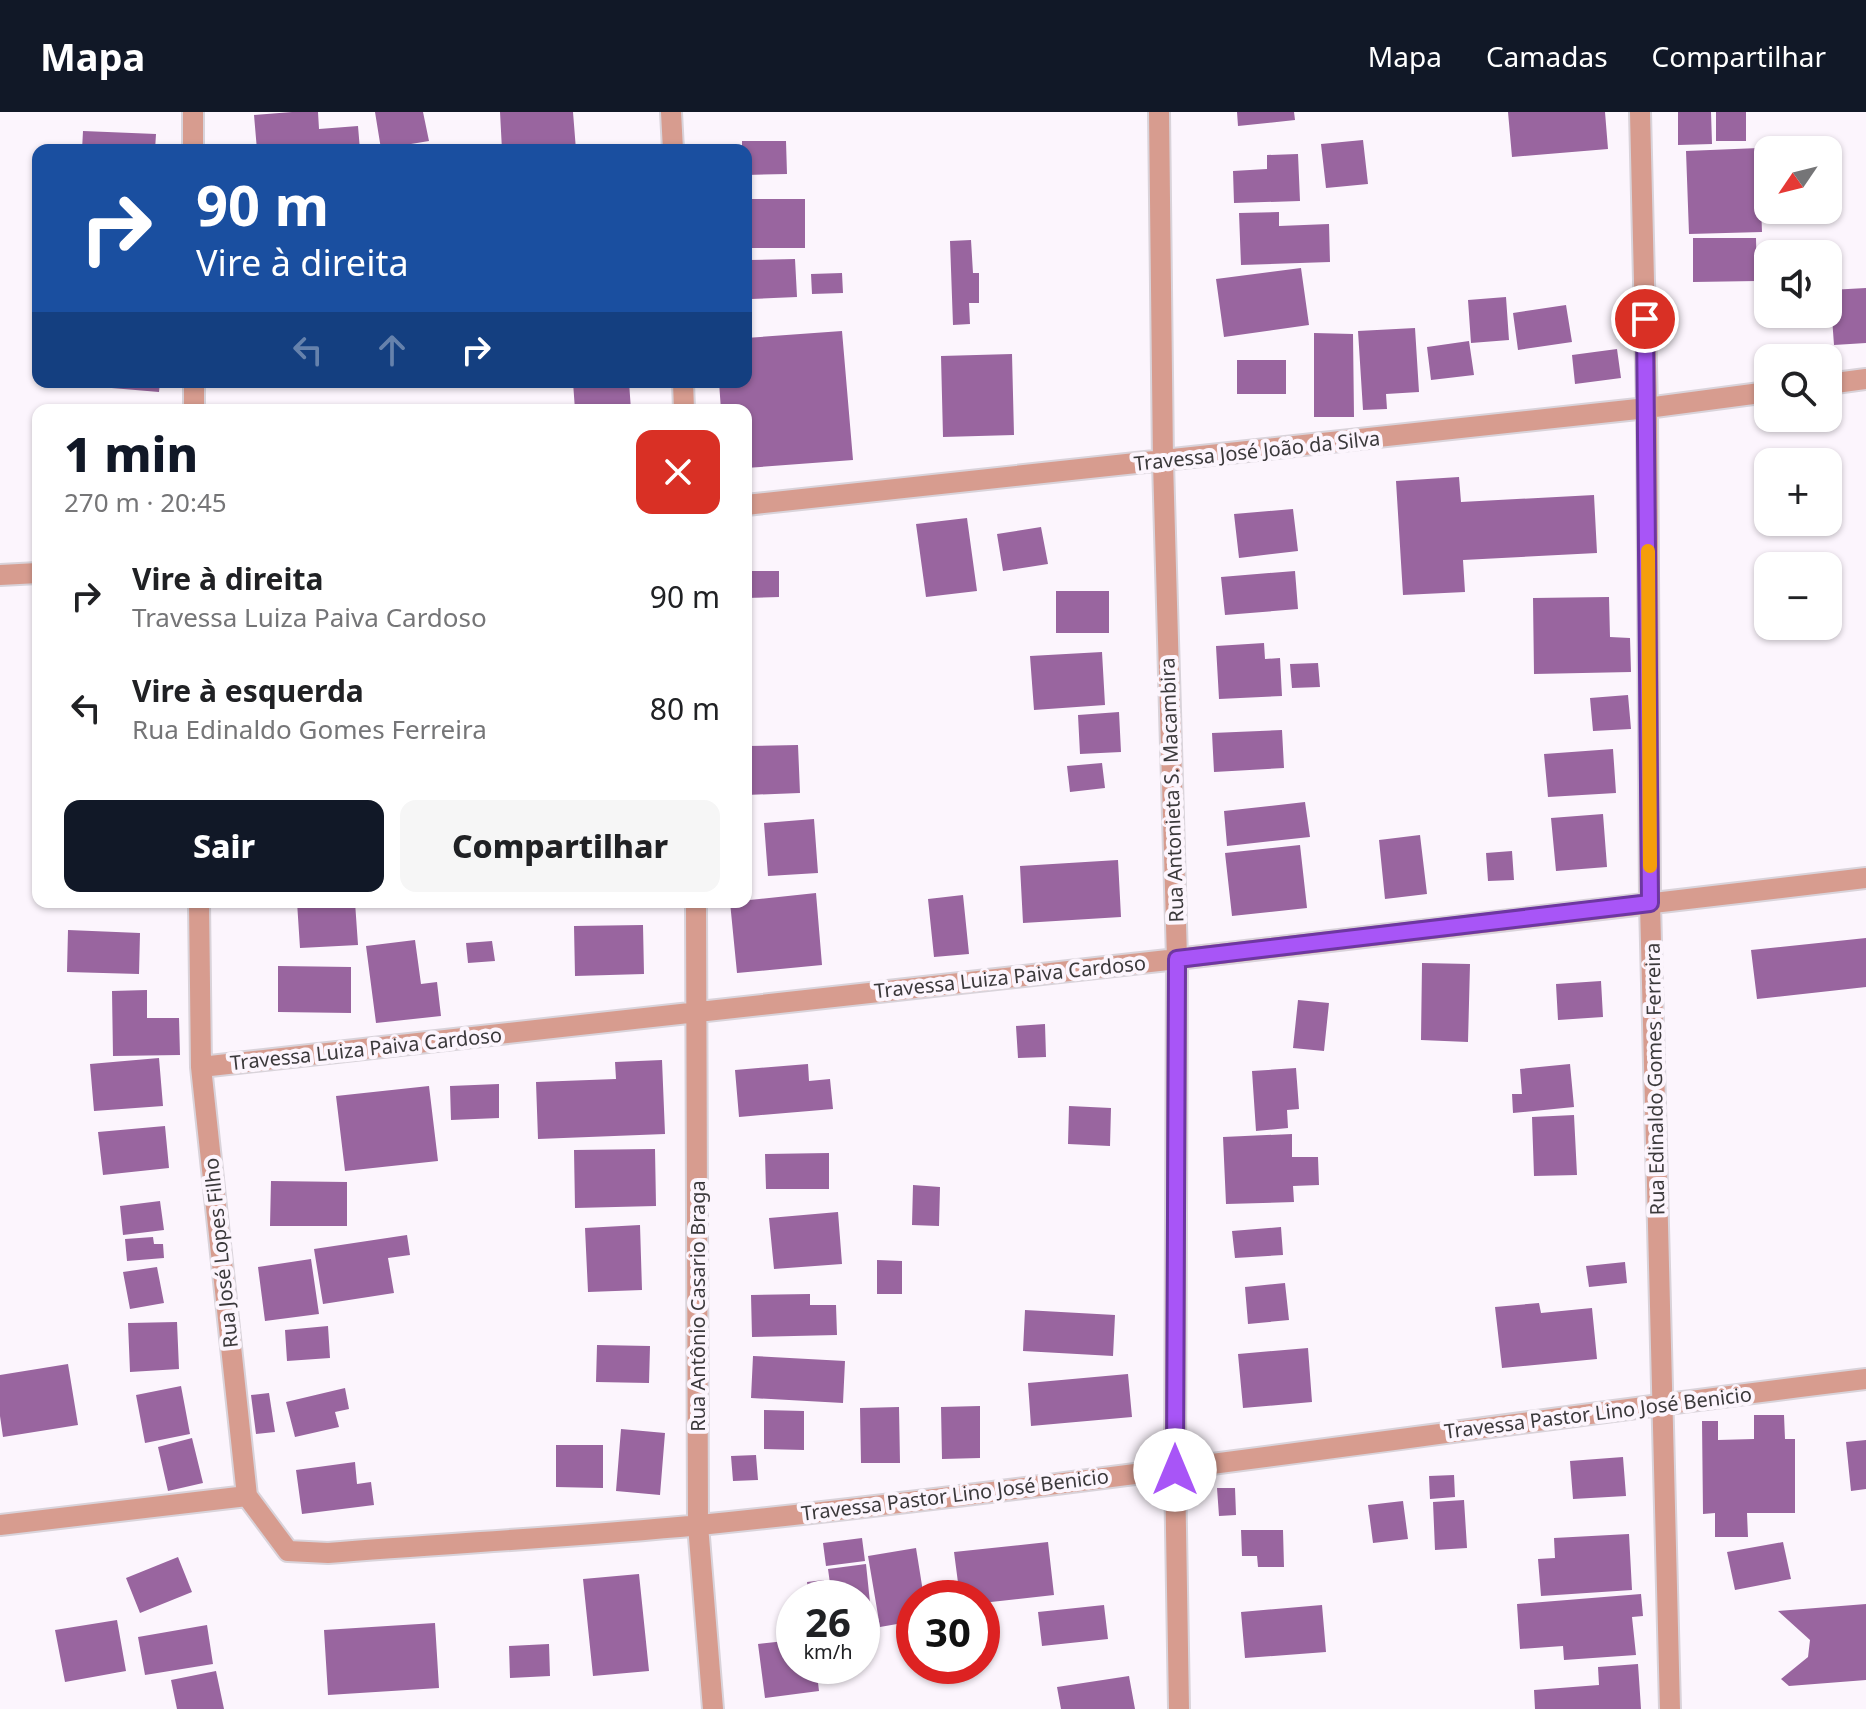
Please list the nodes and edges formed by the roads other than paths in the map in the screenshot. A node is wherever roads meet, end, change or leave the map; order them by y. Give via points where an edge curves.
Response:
1 (193, 112) edge
2 (671, 112) edge
3 (1159, 112) edge
4 (1640, 112) edge
5 (193, 144) edge
6 (673, 144) edge
7 (1866, 379) edge
8 (1842, 382) edge
9 (1754, 394) edge
10 (1647, 408) junction
11 (1163, 462) junction
12 (752, 504) edge
13 (32, 573) edge
14 (0, 575) edge
15 (1866, 878) edge
16 (1650, 903) junction
17 (199, 908) edge
18 (696, 908) edge
19 (1177, 959) junction
20 (698, 1011) junction
21 (201, 1067) junction
22 (1866, 1379) edge
23 (1663, 1404) junction
24 (1175, 1470) junction
25 (247, 1496) junction
26 (0, 1525) edge
27 (698, 1525) junction
28 (713, 1709) edge
29 (1179, 1709) edge
30 (1670, 1709) edge

1 - 5 street
2 - 6 street
3 - 11 street, Rua Antonieta S. Macambira
4 - 10 street, Rua Edinaldo Gomes Ferreira
7 - 8 street
9 - 10 street, Travessa José João da Silva
10 - 11 street, Travessa José João da Silva
10 - 16 street, Rua Edinaldo Gomes Ferreira
11 - 12 street, Travessa José João da Silva
11 - 19 street, Rua Antonieta S. Macambira
13 - 14 street
15 - 16 street, Travessa Luiza Paiva Cardoso
16 - 19 street, Travessa Luiza Paiva Cardoso
16 - 23 street, Rua Edinaldo Gomes Ferreira
17 - 21 street, Rua José Lopes Filho
18 - 20 street, Rua Antônio Casario Braga
19 - 20 street, Travessa Luiza Paiva Cardoso
19 - 24 street, Rua Antonieta S. Macambira
20 - 21 street, Travessa Luiza Paiva Cardoso
20 - 27 street, Rua Antônio Casario Braga
21 - 25 street, Rua José Lopes Filho
22 - 23 street, Travessa Pastor Lino José Benicio
23 - 24 street, Travessa Pastor Lino José Benicio
23 - 30 street, Rua Edinaldo Gomes Ferreira
24 - 27 street, Travessa Pastor Lino José Benicio
24 - 29 street, Rua Antonieta S. Macambira
25 - 26 street
25 - 27 street, Travessa Pastor Lino José Benicio via 288,1551 328,1553
27 - 28 street, Rua Antônio Casario Braga

